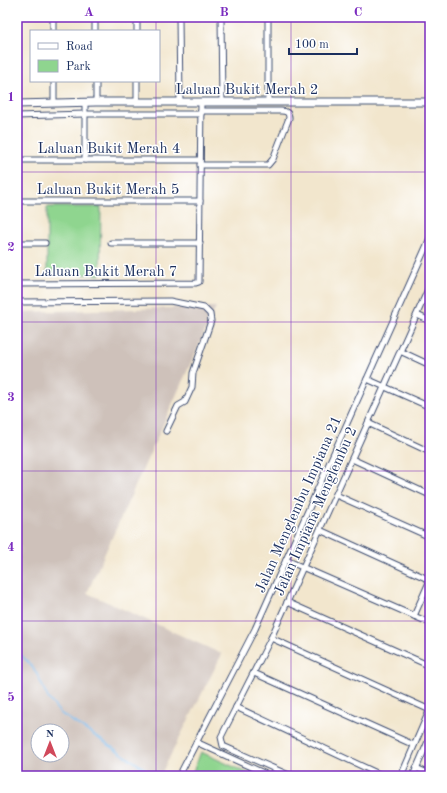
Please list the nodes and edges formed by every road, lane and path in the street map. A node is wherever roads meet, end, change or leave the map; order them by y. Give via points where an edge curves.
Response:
1 (53, 17) edge
2 (95, 17) edge
3 (137, 17) edge
4 (179, 17) edge
5 (221, 17) edge
6 (268, 17) edge
7 (53, 30) edge
8 (95, 30) edge
9 (137, 30) edge
10 (54, 82) edge
11 (96, 82) edge
12 (137, 82) edge
13 (85, 102) junction
14 (96, 102) junction
15 (137, 102) junction
16 (180, 102) junction
17 (201, 102) junction
18 (222, 102) junction
19 (268, 102) junction
20 (430, 102) edge
21 (54, 103) junction
22 (17, 104) edge
23 (201, 112) junction
24 (85, 114) junction
25 (17, 116) edge
26 (17, 160) edge
27 (85, 160) junction
28 (200, 162) junction
29 (200, 201) junction
30 (17, 202) edge
31 (430, 238) edge
32 (17, 243) edge
33 (44, 243) dead end
34 (110, 243) dead end
35 (200, 243) junction
36 (17, 284) edge
37 (430, 286) edge
38 (427, 298) edge
39 (17, 302) edge
40 (417, 315) junction
41 (430, 321) edge
42 (400, 351) junction
43 (430, 365) edge
44 (367, 379) junction
45 (384, 387) junction
46 (430, 407) edge
47 (368, 423) junction
48 (166, 431) dead end
49 (430, 452) edge
50 (352, 459) junction
51 (336, 495) junction
52 (430, 496) edge
53 (320, 530) junction
54 (430, 537) edge
55 (286, 560) junction
56 (303, 567) junction
57 (430, 580) edge
58 (288, 602) junction
59 (414, 616) junction
60 (430, 623) edge
61 (272, 638) junction
62 (430, 666) edge
63 (254, 673) junction
64 (236, 707) junction
65 (430, 710) edge
66 (430, 737) edge
67 (196, 742) junction
68 (414, 745) junction
69 (416, 768) junction
70 (430, 774) edge
71 (178, 776) edge
72 (270, 776) edge
73 (290, 776) edge
74 (383, 776) edge
75 (400, 776) edge
76 (413, 776) edge

1 - 7 street
2 - 8 street
3 - 9 street
4 - 16 street
5 - 18 street
6 - 19 street
10 - 21 street
11 - 14 street
12 - 15 street
13 - 14 street, Laluan Bukit Merah 2
13 - 21 street, Laluan Bukit Merah 2
13 - 24 street
14 - 15 street, Laluan Bukit Merah 2
15 - 16 street, Laluan Bukit Merah 2
16 - 17 street, Laluan Bukit Merah 2
17 - 18 street, Laluan Bukit Merah 2
17 - 23 street
18 - 19 street, Laluan Bukit Merah 2
19 - 20 street, Laluan Bukit Merah 2
21 - 22 street, Laluan Bukit Merah 2
23 - 24 street, Laluan Bukit Merah 2
23 - 28 street
23 - 28 street, Laluan Bukit Merah 2 via 281,111 287,112 289,118 268,165
24 - 25 street, Laluan Bukit Merah 2
24 - 27 street
26 - 27 street, Laluan Bukit Merah 4
27 - 28 street, Laluan Bukit Merah 4
28 - 29 street
29 - 30 street, Laluan Bukit Merah 5
29 - 35 street
31 - 44 street, Jalan Menglembu Impiana 21
32 - 33 street
34 - 35 street
35 - 36 street, Laluan Bukit Merah 7 via 200,279 196,283
37 - 38 street, Jalan Impiana Menglembu 2
38 - 40 street, Jalan Impiana Menglembu 2
39 - 48 street via 165,301 204,308 210,314 211,321 193,373 192,387 184,402 178,406
40 - 41 street
40 - 42 street, Jalan Impiana Menglembu 2
42 - 43 street
42 - 45 street, Jalan Impiana Menglembu 2
44 - 45 street
44 - 55 street, Jalan Menglembu Impiana 21
45 - 46 street
45 - 47 street, Jalan Impiana Menglembu 2
47 - 49 street
47 - 50 street, Jalan Impiana Menglembu 2
50 - 51 street, Jalan Impiana Menglembu 2
50 - 52 street
51 - 53 street, Jalan Impiana Menglembu 2
51 - 54 street
53 - 56 street, Jalan Impiana Menglembu 2
53 - 57 street
55 - 56 street
55 - 67 street, Jalan Menglembu Impiana 21 via 255,629
56 - 58 street, Jalan Impiana Menglembu 2
56 - 59 street
57 - 59 street
58 - 61 street, Jalan Impiana Menglembu 2
58 - 62 street
59 - 60 street
61 - 63 street, Jalan Impiana Menglembu 2
61 - 65 street
63 - 64 street, Jalan Impiana Menglembu 2
63 - 68 street
64 - 73 street, Jalan Impiana Menglembu 2 via 221,738 223,746
64 - 74 street
65 - 68 street
66 - 69 street
67 - 71 street, Jalan Menglembu Impiana 21
67 - 72 street
68 - 75 street
69 - 70 street
69 - 76 street

